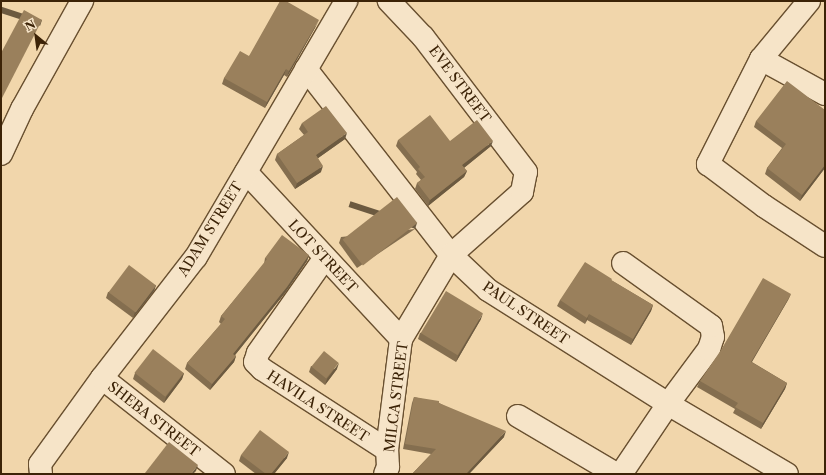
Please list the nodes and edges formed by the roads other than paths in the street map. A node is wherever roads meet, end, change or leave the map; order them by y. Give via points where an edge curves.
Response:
1 (82, 1) edge
2 (346, 1) edge
3 (389, 1) edge
4 (809, 1) edge
5 (762, 59) junction
6 (306, 69) junction
7 (825, 94) edge
8 (1, 154) edge
9 (246, 172) junction
10 (526, 172) joint
11 (825, 246) edge
12 (451, 255) junction
13 (324, 259) junction
14 (623, 263) dead end
15 (401, 339) junction
16 (102, 378) junction
17 (668, 404) junction
18 (518, 416) dead end
19 (387, 450) junction
20 (40, 469) edge
21 (224, 474) edge
22 (384, 474) edge
23 (616, 474) edge
24 (621, 474) edge
25 (787, 474) edge

1 - 8 street via 22,109
2 - 6 street, ADAM STREET
3 - 10 street, EVE STREET via 423,36
4 - 5 street
5 - 7 street
5 - 11 street via 708,164 764,206
6 - 9 street, ADAM STREET
6 - 12 street, PAUL STREET
9 - 13 street, LOT STREET
9 - 16 street, ADAM STREET via 196,257
10 - 12 street, MILCA STREET via 522,192
12 - 15 street, MILCA STREET
12 - 17 street, PAUL STREET via 488,290
13 - 15 street, LOT STREET
13 - 19 street, HAVILA STREET via 258,353 255,362
14 - 17 street via 711,326 713,337 708,348
15 - 19 street, MILCA STREET
16 - 20 street, ADAM STREET
16 - 21 street, SHEBA STREET
17 - 24 street
17 - 25 street, PAUL STREET
18 - 23 street
19 - 22 street, MILCA STREET via 388,467

